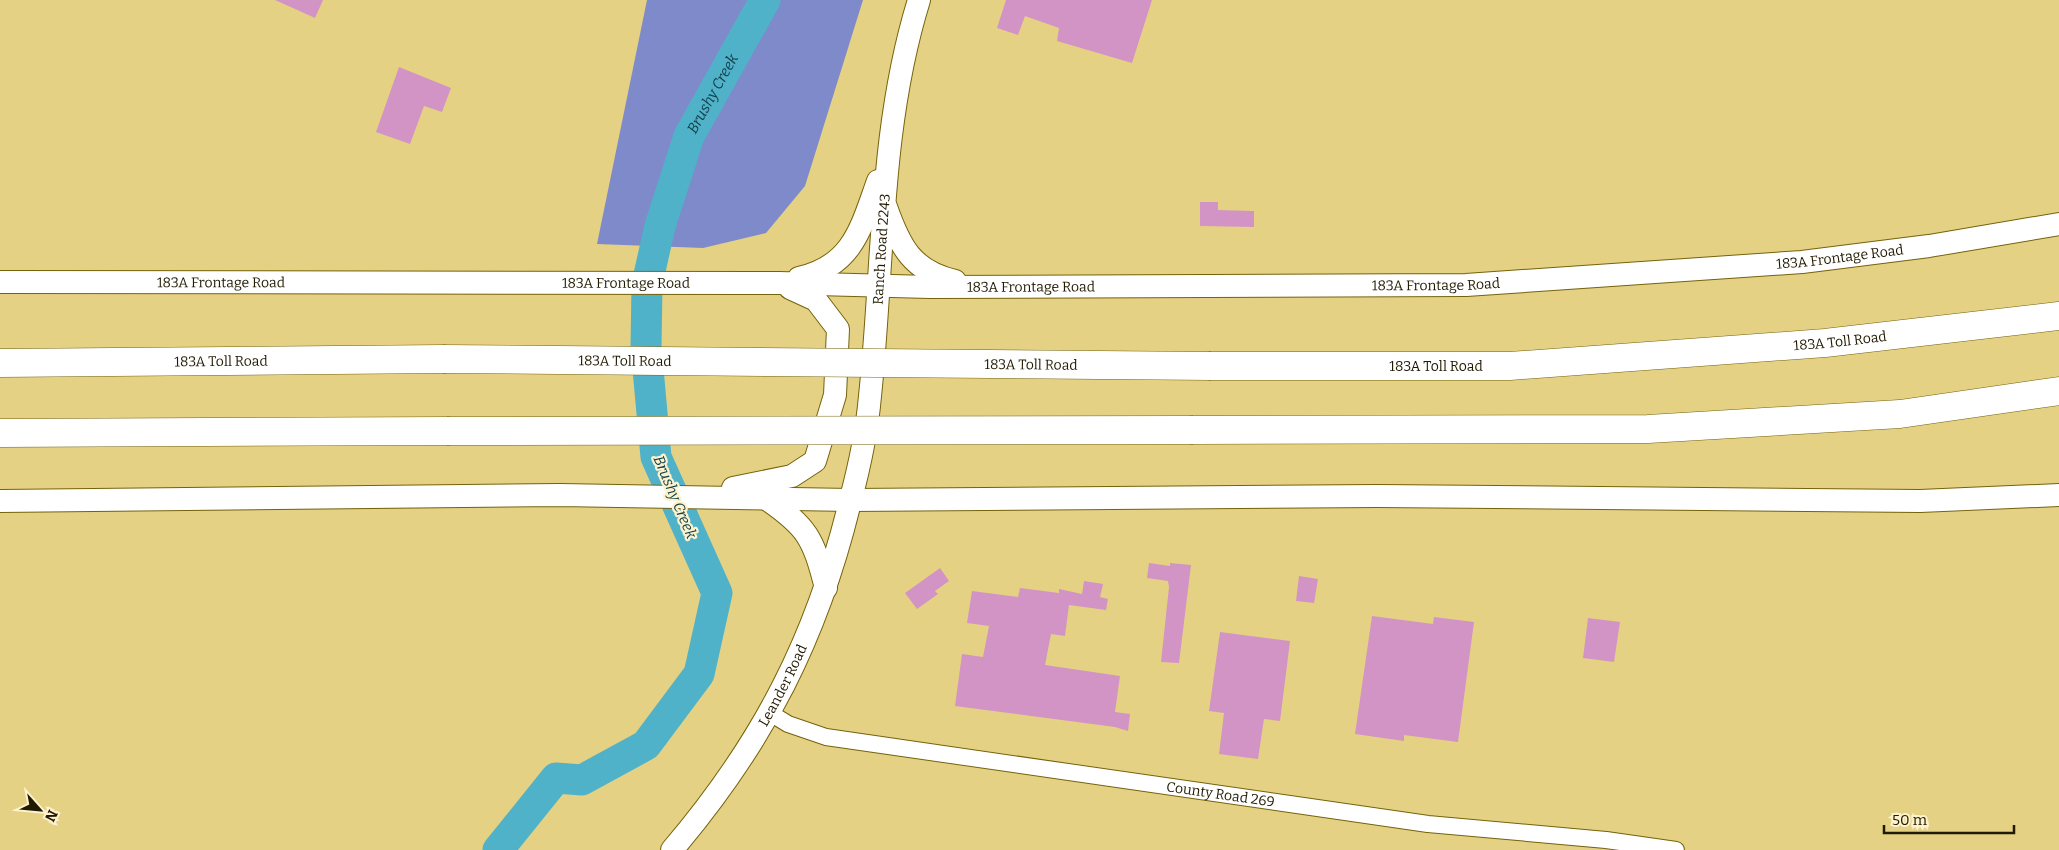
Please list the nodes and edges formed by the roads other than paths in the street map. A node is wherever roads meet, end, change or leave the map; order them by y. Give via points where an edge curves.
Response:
1 (919, 0) edge
2 (887, 154) junction
3 (884, 202) junction
4 (2059, 224) edge
5 (0, 282) edge
6 (779, 283) junction
7 (878, 286) junction
8 (986, 287) junction
9 (2059, 316) edge
10 (0, 363) edge
11 (2059, 391) edge
12 (0, 433) edge
13 (759, 493) junction
14 (2059, 495) edge
15 (851, 500) junction
16 (0, 501) edge
17 (826, 589) junction
18 (770, 714) junction
19 (672, 850) edge
20 (1676, 850) edge

1 - 2 main road, Ranch Road 2243 via 898,84
2 - 3 main road, Ranch Road 2243
2 - 6 main road via 859,232 847,251 822,273
3 - 7 main road, Ranch Road 2243
3 - 8 main road via 899,242 913,260 928,272 943,278
4 - 8 main road, 183A Frontage Road via 1929,246 1802,262 1466,284
5 - 6 main road, 183A Frontage Road
6 - 7 main road, 183A Frontage Road
6 - 13 main road via 816,300 838,329 835,395 815,460
7 - 8 main road, 183A Frontage Road
7 - 15 main road, Ranch Road 2243 via 870,396 863,449
9 - 10 highway, 183A Toll Road, bridge via 1825,343 1510,366 443,359
11 - 12 highway, bridge via 1900,414 1648,428
13 - 15 main road
13 - 16 main road
13 - 17 main road via 791,516 811,539
14 - 15 main road via 1920,501 1387,496
15 - 17 main road, Leander Road
17 - 18 main road, Leander Road via 809,634
18 - 19 main road, Leander Road via 707,809
18 - 20 street, County Road 269 via 826,737 1428,824 1606,840

